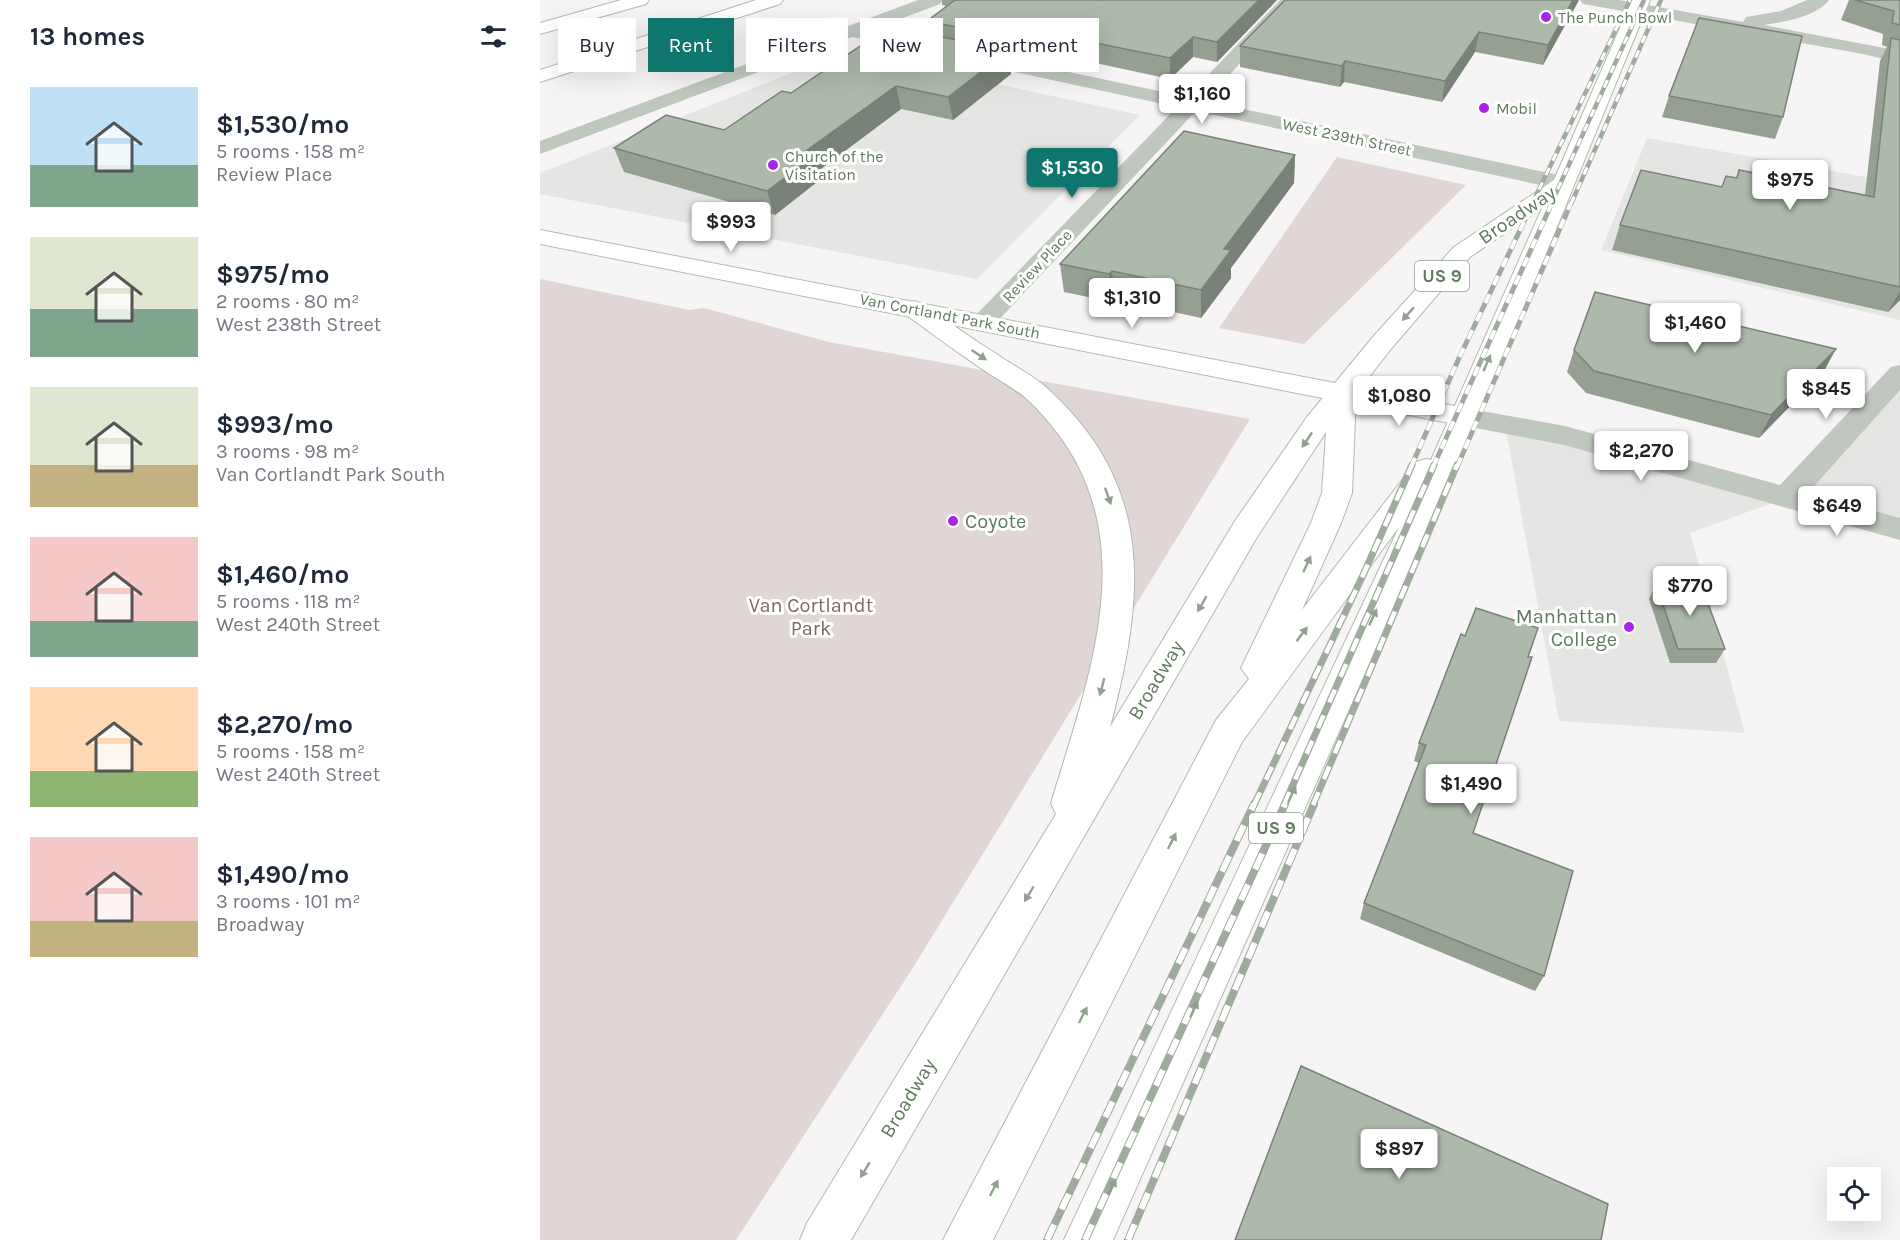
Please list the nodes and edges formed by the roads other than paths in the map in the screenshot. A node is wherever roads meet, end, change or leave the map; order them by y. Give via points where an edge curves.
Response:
1 (640, 0) edge
2 (774, 0) edge
3 (934, 0) edge
4 (1290, 0) edge
5 (1590, 0) edge
6 (1820, 0) edge
7 (1639, 4) edge
8 (1741, 5) dead end
9 (1784, 16) junction
10 (1712, 20) junction
11 (540, 29) edge
12 (849, 31) junction
13 (1863, 48) junction
14 (1900, 57) edge
15 (540, 76) edge
16 (1190, 103) junction
17 (540, 148) edge
18 (1564, 183) junction
19 (540, 237) edge
20 (914, 309) junction
21 (982, 323) junction
22 (1900, 373) edge
23 (1342, 393) junction
24 (1465, 417) junction
25 (1786, 498) junction
26 (1900, 529) edge
27 (1229, 731) junction
28 (1059, 844) junction
29 (824, 1240) edge
30 (967, 1240) edge
31 (1088, 1240) edge

1 - 11 main road
2 - 15 main road
3 - 12 street
4 - 16 street, Review Place
5 - 7 street
6 - 9 street
7 - 10 street
7 - 18 main road, Broadway / US 9
8 - 9 street
9 - 10 street via 1754,22
9 - 13 street
10 - 13 street
12 - 16 street, West 239th Street
12 - 17 street
13 - 14 street
16 - 18 street, West 239th Street
16 - 21 street, Review Place
18 -> 23 main road, Broadway / US 9 via 1462,252
24 -> 18 main road, Broadway / US 9
19 - 20 main road, Van Cortlandt Park South
20 - 21 main road, Van Cortlandt Park South
20 -> 28 main road via 1041,397 1088,454 1110,501 1119,539 1116,619 1105,676
21 - 23 main road, Van Cortlandt Park South
22 - 25 street
23 - 24 main road, Van Cortlandt Park South
27 -> 23 main road via 1332,508 1339,480
23 -> 28 main road, Broadway / US 9 via 1246,529
24 - 25 street via 1565,436
27 -> 24 main road, Broadway / US 9
31 -> 24 main road, Broadway / US 9
25 - 26 street
30 -> 27 main road, Broadway / US 9
28 -> 29 main road, Broadway / US 9

